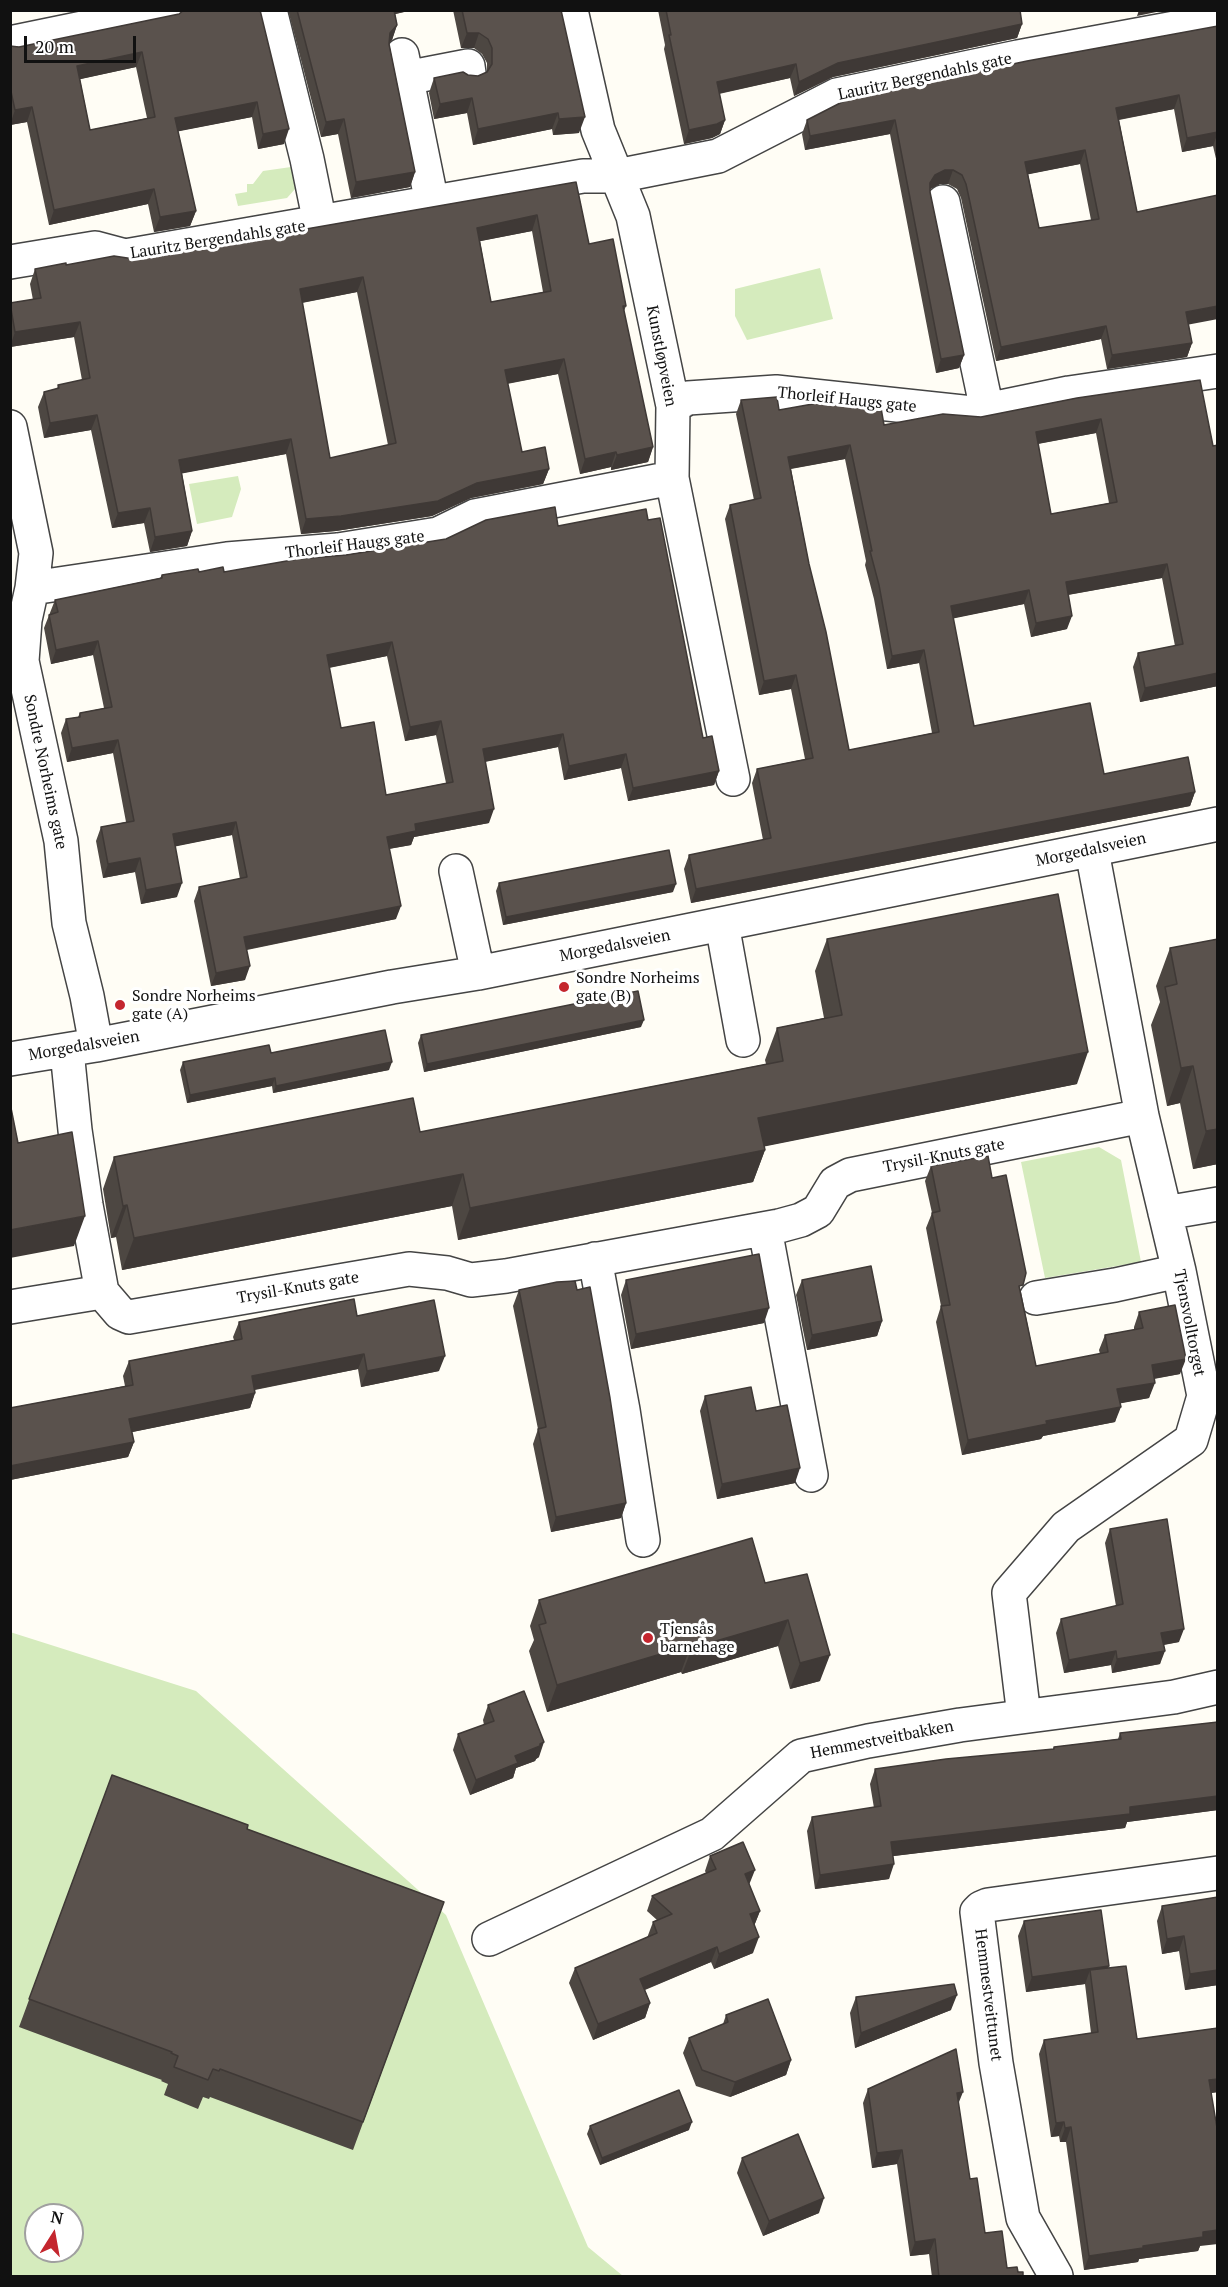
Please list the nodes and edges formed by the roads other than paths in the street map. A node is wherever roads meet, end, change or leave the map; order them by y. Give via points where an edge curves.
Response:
1 (170, 10) edge
2 (270, 10) edge
3 (570, 10) edge
4 (1218, 20) edge
5 (10, 43) edge
6 (469, 73) edge
7 (617, 176) junction
8 (943, 202) dead end
9 (432, 203) junction
10 (320, 223) junction
11 (10, 262) edge
12 (1218, 371) edge
13 (673, 406) junction
14 (987, 410) junction
15 (11, 430) edge
16 (672, 478) junction
17 (32, 588) junction
18 (733, 779) dead end
19 (1218, 824) edge
20 (1092, 850) junction
21 (456, 871) dead end
22 (722, 924) junction
23 (478, 973) junction
24 (743, 1040) dead end
25 (81, 1048) junction
26 (10, 1059) edge
27 (1142, 1116) junction
28 (1218, 1204) edge
29 (1165, 1213) junction
30 (765, 1229) junction
31 (595, 1259) junction
32 (1179, 1271) junction
33 (102, 1292) junction
34 (1036, 1298) dead end
35 (10, 1307) edge
36 (811, 1475) dead end
37 (643, 1540) dead end
38 (1218, 1687) edge
39 (1023, 1716) junction
40 (1218, 1873) edge
41 (489, 1939) dead end
42 (1056, 2277) edge

1 - 5 street
2 - 10 street, Lauritz Bergendahls gate
3 - 7 street, Kunstløpveien via 598,130
4 - 7 street, Lauritz Bergendahls gate via 837,95 718,156
6 - 9 street via 468,66 404,66
7 - 9 street, Lauritz Bergendahls gate via 583,176
7 - 13 street, Kunstløpveien via 633,216
8 - 14 street
9 - 10 street, Lauritz Bergendahls gate
10 - 11 street, Lauritz Bergendahls gate via 125,256 95,248
12 - 14 street, Thorleif Haugs gate via 1069,393
13 - 14 street, Thorleif Haugs gate via 688,398 776,392 972,413
13 - 16 street, Kunstløpveien
15 - 17 street, Sondre Norheims gate via 36,553
16 - 17 street, Thorleif Haugs gate via 476,516 438,534 338,550 227,559
16 - 18 street, Kunstløpveien
17 - 25 street, Sondre Norheims gate via 22,661 60,841 69,923 87,996
19 - 20 street, Morgedalsveien
20 - 22 street, Morgedalsveien
20 - 27 street, Tjensvolltorget
21 - 23 street
22 - 23 street, Morgedalsveien
22 - 24 street
23 - 25 street, Morgedalsveien
25 - 26 street, Morgedalsveien
25 - 33 street, Sondre Norheims gate via 82,1184
27 - 29 street, Tjensvolltorget
27 - 30 street, Trysil-Knuts gate via 850,1174 836,1183 818,1211 801,1220
28 - 29 street
29 - 32 street, Tjensvolltorget
30 - 31 street, Trysil-Knuts gate
30 - 36 street
31 - 33 street, Trysil-Knuts gate via 471,1280 409,1269 129,1317 120,1313
31 - 37 street
32 - 34 street
32 - 39 street, Tjensvolltorget via 1204,1396 1191,1440 1066,1527 1009,1593
33 - 35 street
38 - 39 street, Hemmestveitbakken via 1174,1697
39 - 41 street, Hemmestveitbakken via 801,1756 711,1834
40 - 42 street, Hemmestveittunet via 988,1905 977,1912 996,2063 1023,2218

